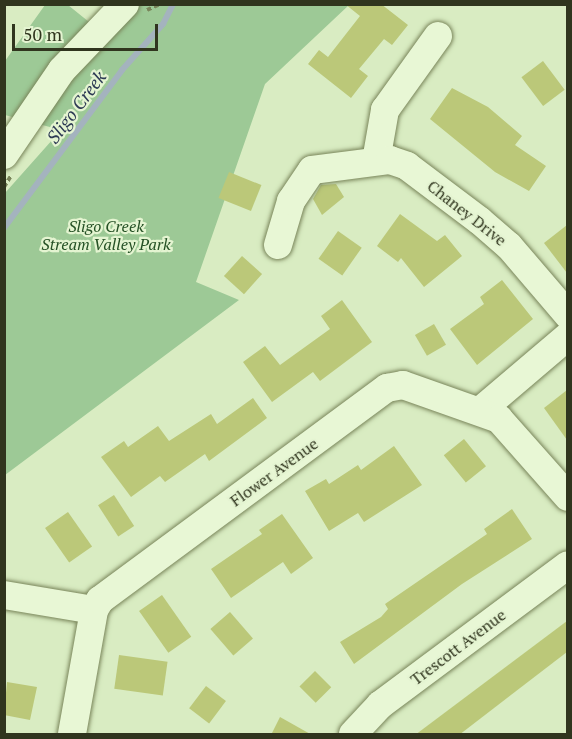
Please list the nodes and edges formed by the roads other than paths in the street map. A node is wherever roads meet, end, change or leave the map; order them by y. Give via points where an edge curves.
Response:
1 (109, 10) edge
2 (438, 36) dead end
3 (4, 155) edge
4 (376, 161) junction
5 (278, 245) dead end
6 (567, 315) edge
7 (567, 336) edge
8 (480, 411) junction
9 (567, 497) edge
10 (567, 565) edge
11 (4, 595) edge
12 (94, 610) junction
13 (72, 735) edge
14 (353, 735) edge

1 - 3 street
2 - 4 street via 385,110
4 - 5 street, Chaney Drive via 312,170 291,201
4 - 6 street, Chaney Drive via 407,166 480,221 509,246
7 - 8 street
8 - 9 street, Flower Avenue via 499,419
8 - 12 street, Flower Avenue via 403,385 387,388 100,600
10 - 14 street, Trescott Avenue via 380,705
11 - 12 street
12 - 13 street

